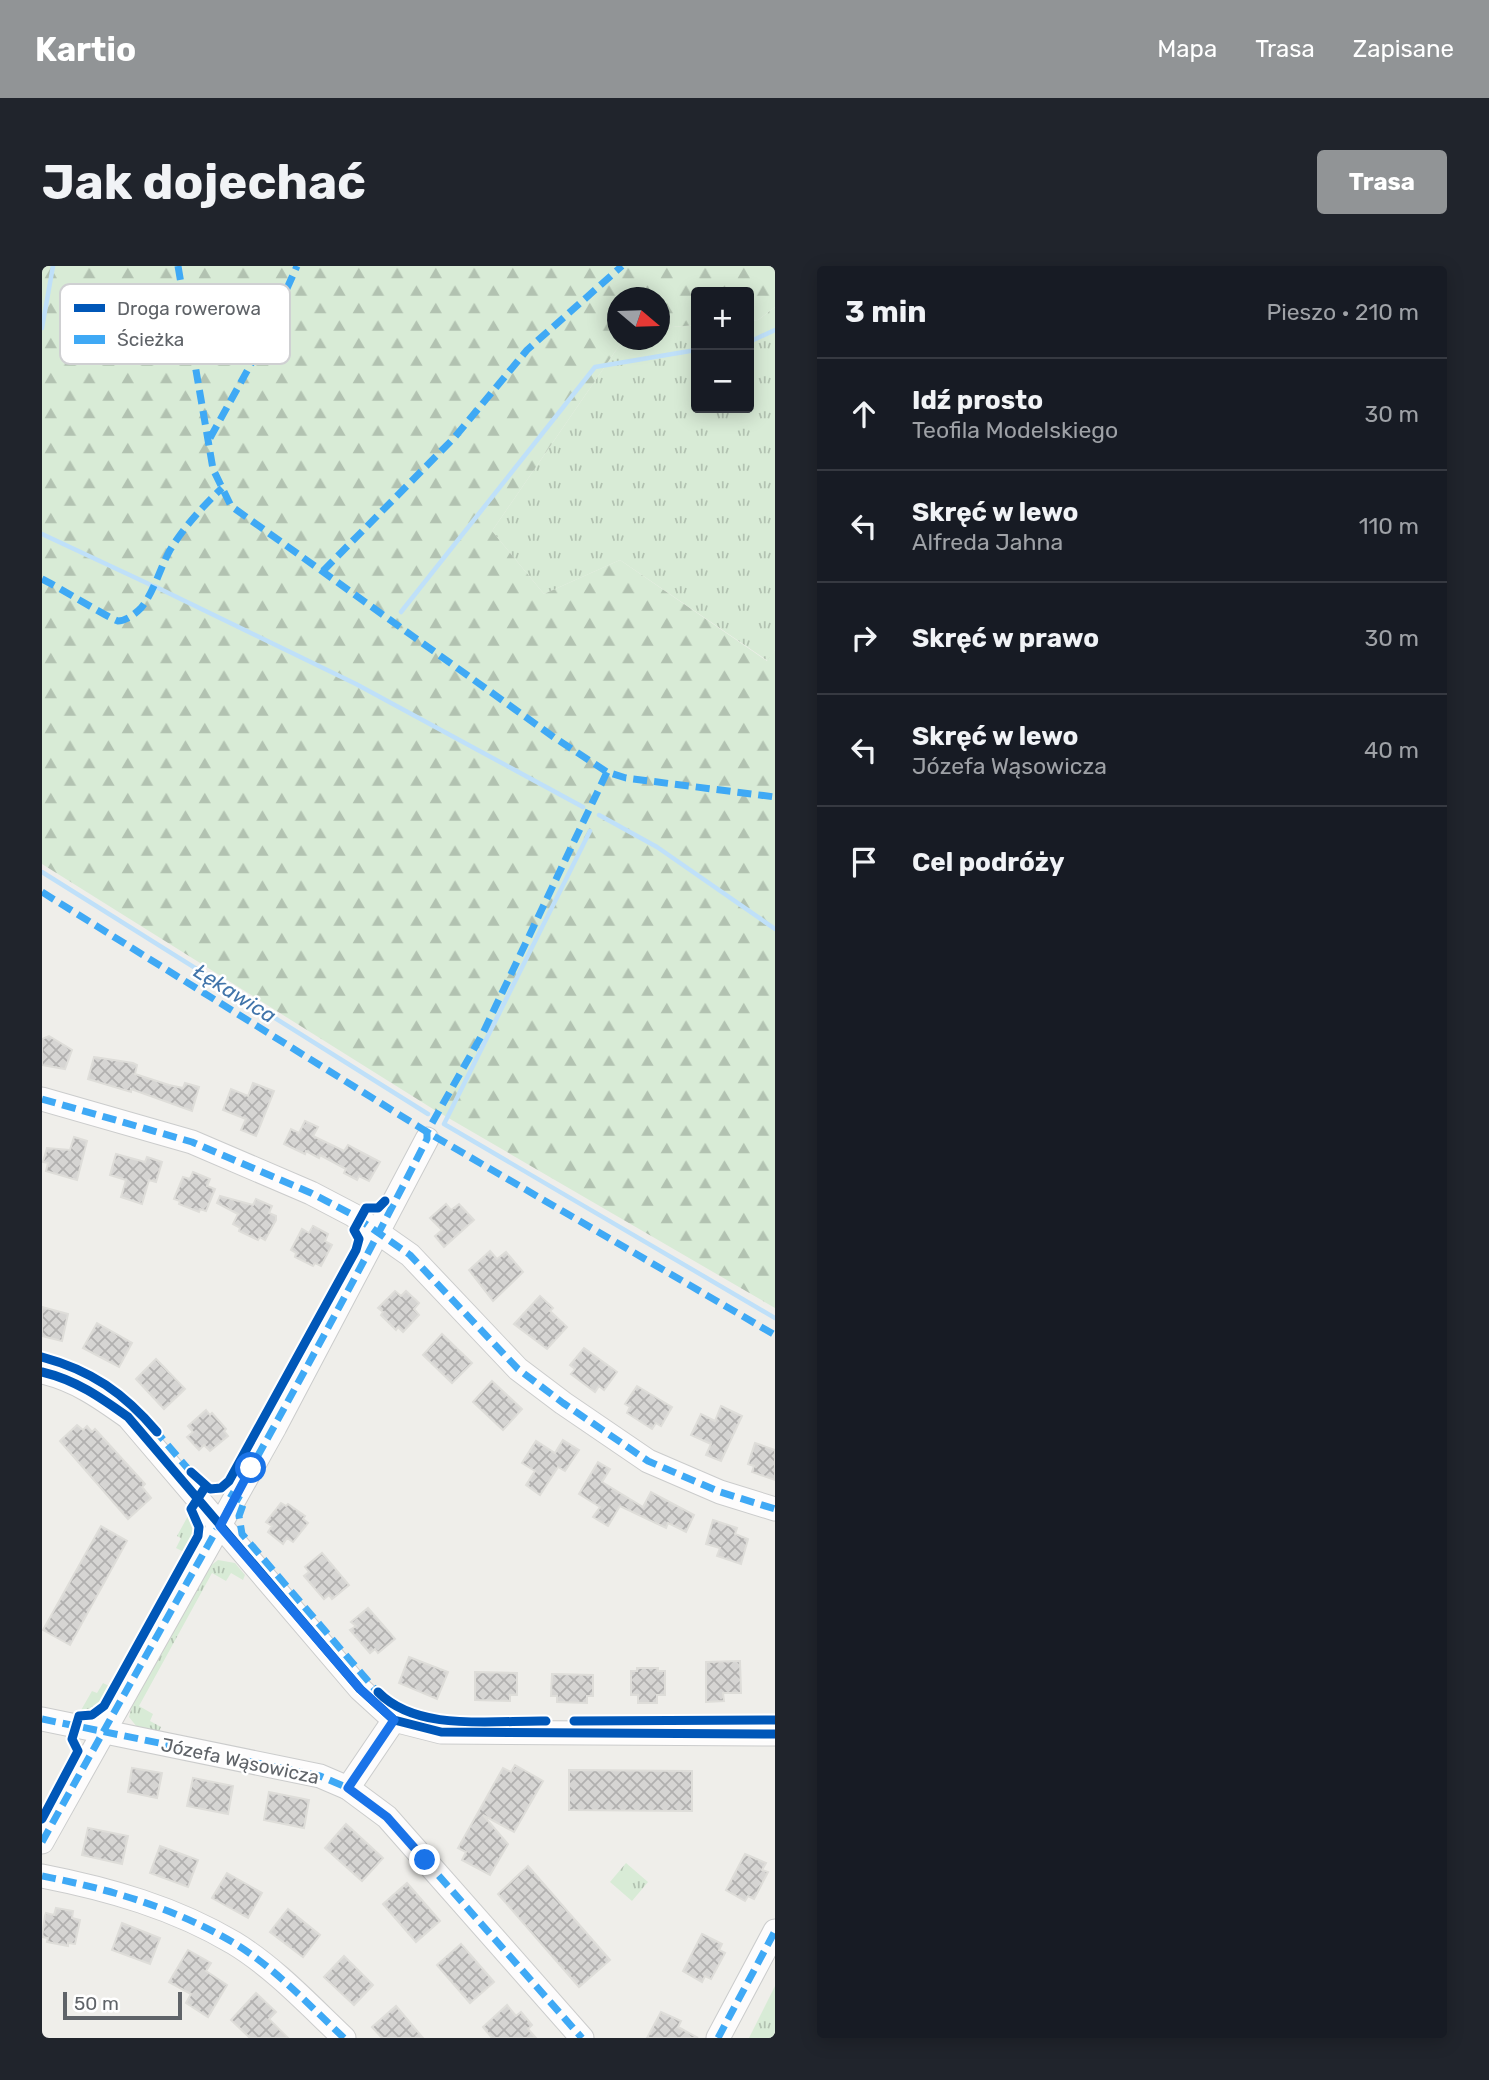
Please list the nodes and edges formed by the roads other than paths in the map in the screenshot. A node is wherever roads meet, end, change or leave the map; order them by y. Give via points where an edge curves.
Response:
1 (42, 1098) edge
2 (427, 1139) dead end
3 (379, 1233) junction
4 (42, 1372) edge
5 (775, 1509) edge
6 (220, 1526) junction
7 (42, 1719) edge
8 (394, 1720) junction
9 (103, 1731) junction
10 (775, 1734) edge
11 (348, 1788) junction
12 (42, 1842) edge
13 (42, 1876) edge
14 (775, 1931) edge
15 (344, 2038) edge
16 (582, 2038) edge
17 (718, 2038) edge

1 - 3 street via 192,1142 311,1192
2 - 3 street
3 - 5 street via 410,1255 518,1369 563,1403 648,1461 720,1492
3 - 6 street
4 - 6 street via 67,1378 128,1417
6 - 8 street via 360,1689
6 - 9 street
7 - 9 street, Józefa Wąsowicza
8 - 10 street via 441,1732
8 - 11 street
9 - 11 street, Józefa Wąsowicza via 320,1776
9 - 12 street
11 - 16 street, Józefa Wąsowicza via 387,1817
13 - 15 street via 120,1894 177,1914 236,1944 287,1983
14 - 17 street

